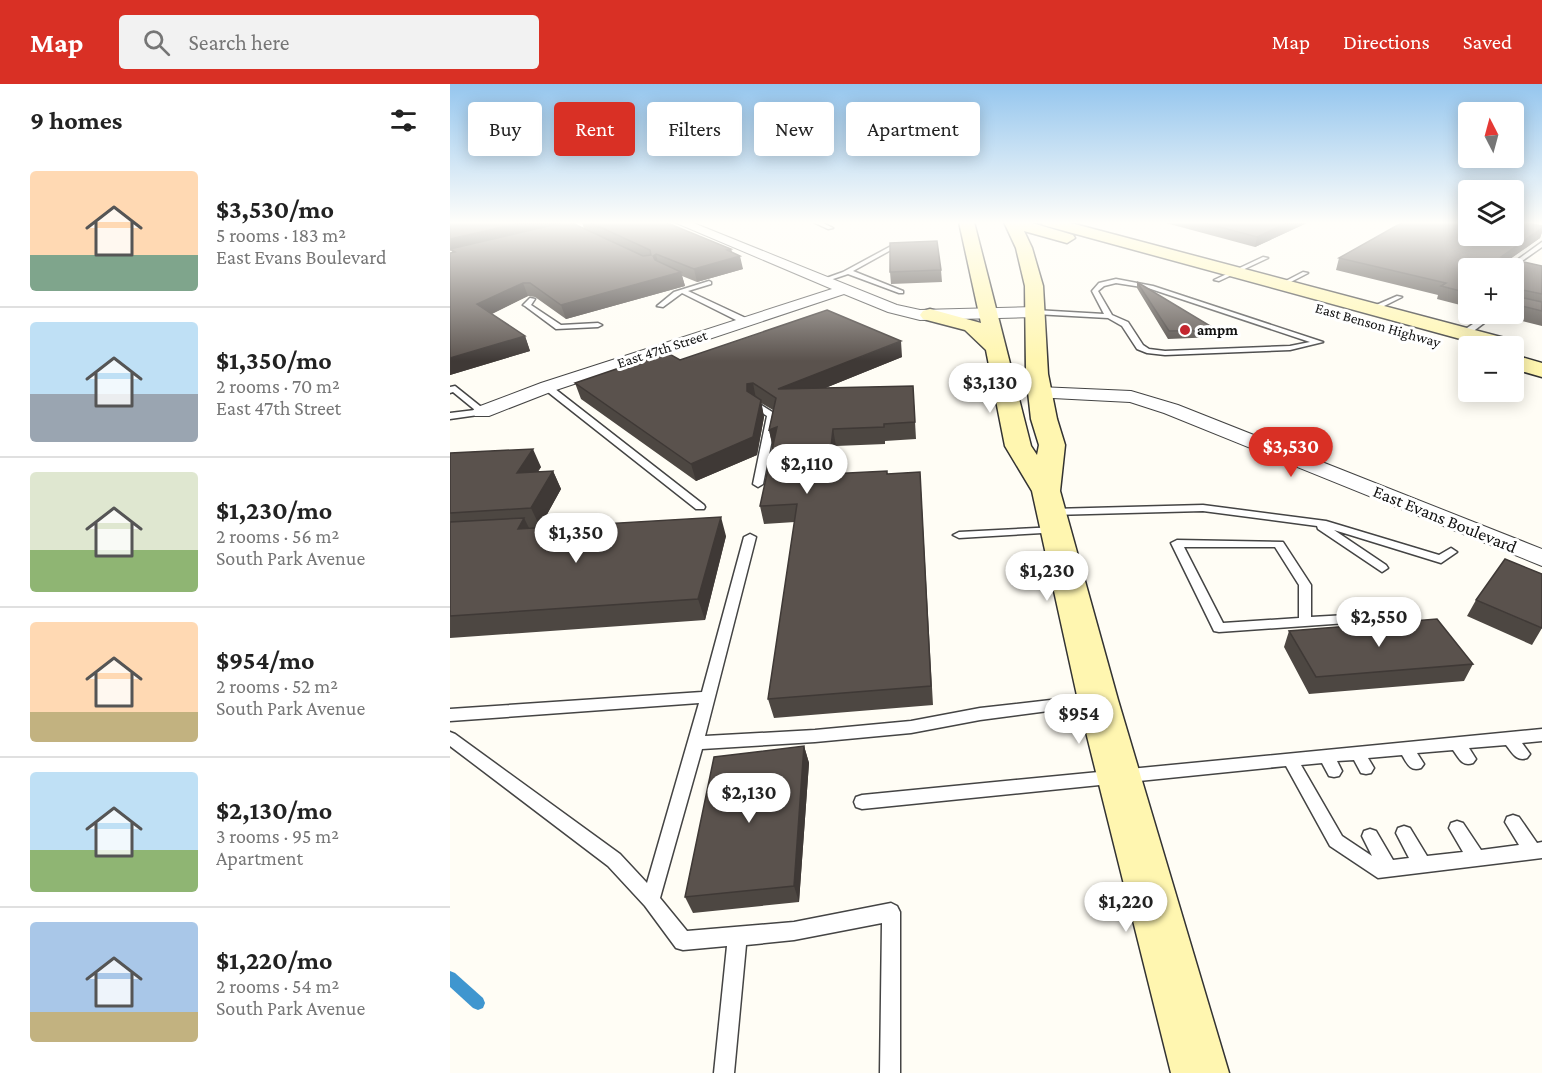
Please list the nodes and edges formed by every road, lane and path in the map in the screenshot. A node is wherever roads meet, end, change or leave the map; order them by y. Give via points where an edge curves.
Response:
1 (790, 268) edge
2 (855, 268) edge
3 (978, 268) edge
4 (1029, 268) edge
5 (1190, 268) edge
6 (1199, 268) edge
7 (1242, 268) edge
8 (848, 272) junction
9 (1305, 273) dead end
10 (1225, 276) junction
11 (821, 281) junction
12 (688, 283) edge
13 (709, 283) edge
14 (1281, 285) junction
15 (696, 287) junction
16 (843, 290) junction
17 (983, 290) junction
18 (679, 292) junction
19 (901, 292) edge
20 (1399, 297) dead end
21 (532, 299) edge
22 (661, 306) dead end
23 (1371, 309) junction
24 (1035, 312) junction
25 (989, 314) junction
26 (929, 315) junction
27 (1109, 316) junction
28 (747, 322) junction
29 (1483, 324) edge
30 (598, 325) dead end
31 (1472, 336) edge
32 (1458, 339) edge
33 (1458, 340) edge
34 (997, 348) junction
35 (1524, 351) edge
36 (1542, 356) edge
37 (1524, 365) edge
38 (1542, 370) edge
39 (547, 387) junction
40 (450, 390) edge
41 (1039, 393) junction
42 (755, 404) edge
43 (482, 412) junction
44 (450, 416) edge
45 (758, 484) dead end
46 (700, 507) dead end
47 (1051, 511) junction
48 (1316, 523) junction
49 (959, 535) dead end
50 (750, 537) dead end
51 (1451, 552) dead end
52 (1542, 558) edge
53 (1382, 568) dead end
54 (1347, 619) dead end
55 (1305, 622) junction
56 (708, 697) junction
57 (1098, 700) junction
58 (450, 715) edge
59 (1542, 735) edge
60 (450, 738) edge
61 (1509, 738) junction
62 (696, 743) junction
63 (1457, 743) junction
64 (1406, 748) junction
65 (1357, 752) junction
66 (1522, 754) dead end
67 (1326, 756) junction
68 (1290, 759) junction
69 (1468, 759) dead end
70 (1416, 764) dead end
71 (1366, 768) dead end
72 (1334, 771) dead end
73 (1118, 775) junction
74 (862, 802) dead end
75 (1513, 822) dead end
76 (1457, 828) dead end
77 (1404, 833) dead end
78 (1370, 836) dead end
79 (1538, 851) edge
80 (1477, 858) junction
81 (1422, 864) junction
82 (1388, 868) junction
83 (651, 900) junction
84 (737, 936) junction
85 (724, 1073) edge
86 (890, 1073) edge
87 (1200, 1073) edge

1 - 11 street
2 - 8 lane
3 - 17 main road
4 - 24 main road
5 - 10 main road, East Benson Highway
6 - 10 main road, East Benson Highway
7 - 10 lane
8 - 11 lane
8 - 19 lane
9 - 14 lane
10 - 14 main road, East Benson Highway
10 - 33 main road, East Benson Highway
11 - 16 street
12 - 15 lane
13 - 15 lane
14 - 23 main road, East Benson Highway
15 - 18 lane
16 - 26 street via 893,309
16 - 28 street, East 47th Street
17 - 25 main road
17 - 26 main road via 965,308
18 - 22 lane
18 - 28 lane
20 - 23 lane
21 - 30 lane via 527,305 559,327
23 - 32 main road, East Benson Highway
24 - 25 street
24 - 27 lane
24 - 41 main road
25 - 26 street
25 - 34 main road
26 - 34 main road via 972,326
27 - 27 lane via 1095,291 1105,283 1120,282 1319,342 1290,348 1148,351 1140,347 1125,324
28 - 39 street, East 47th Street via 659,354
29 - 31 lane
34 - 47 main road via 1018,446
35 - 36 main road
37 - 38 main road
39 - 43 street, East 47th Street
39 - 46 lane
40 - 43 lane via 455,389
41 - 47 main road via 1052,446
41 - 52 street, East Evans Boulevard via 1131,397 1171,409
42 - 45 lane via 772,415
43 - 44 lane
47 - 48 lane via 1203,508
47 - 49 lane
47 - 57 main road
48 - 51 lane via 1442,559
48 - 53 lane
50 - 56 lane
54 - 55 lane
55 - 55 lane via 1219,628 1177,543 1279,544 1305,585
56 - 58 lane
56 - 62 lane
57 - 62 lane via 980,714 911,727
57 - 73 main road
59 - 61 lane
60 - 83 lane via 614,860
61 - 63 lane
61 - 66 lane
62 - 83 lane
63 - 64 lane
63 - 69 lane
64 - 65 lane
64 - 70 lane
65 - 67 lane
65 - 71 lane
67 - 68 lane
67 - 72 lane
68 - 73 lane
68 - 82 lane via 1336,841 1378,870
73 - 74 lane
73 - 87 main road
75 - 79 lane
76 - 80 lane
77 - 81 lane
78 - 82 lane
79 - 80 lane
80 - 81 lane
81 - 82 lane
83 - 84 lane via 683,941
84 - 85 lane
84 - 86 lane via 794,931 891,912

